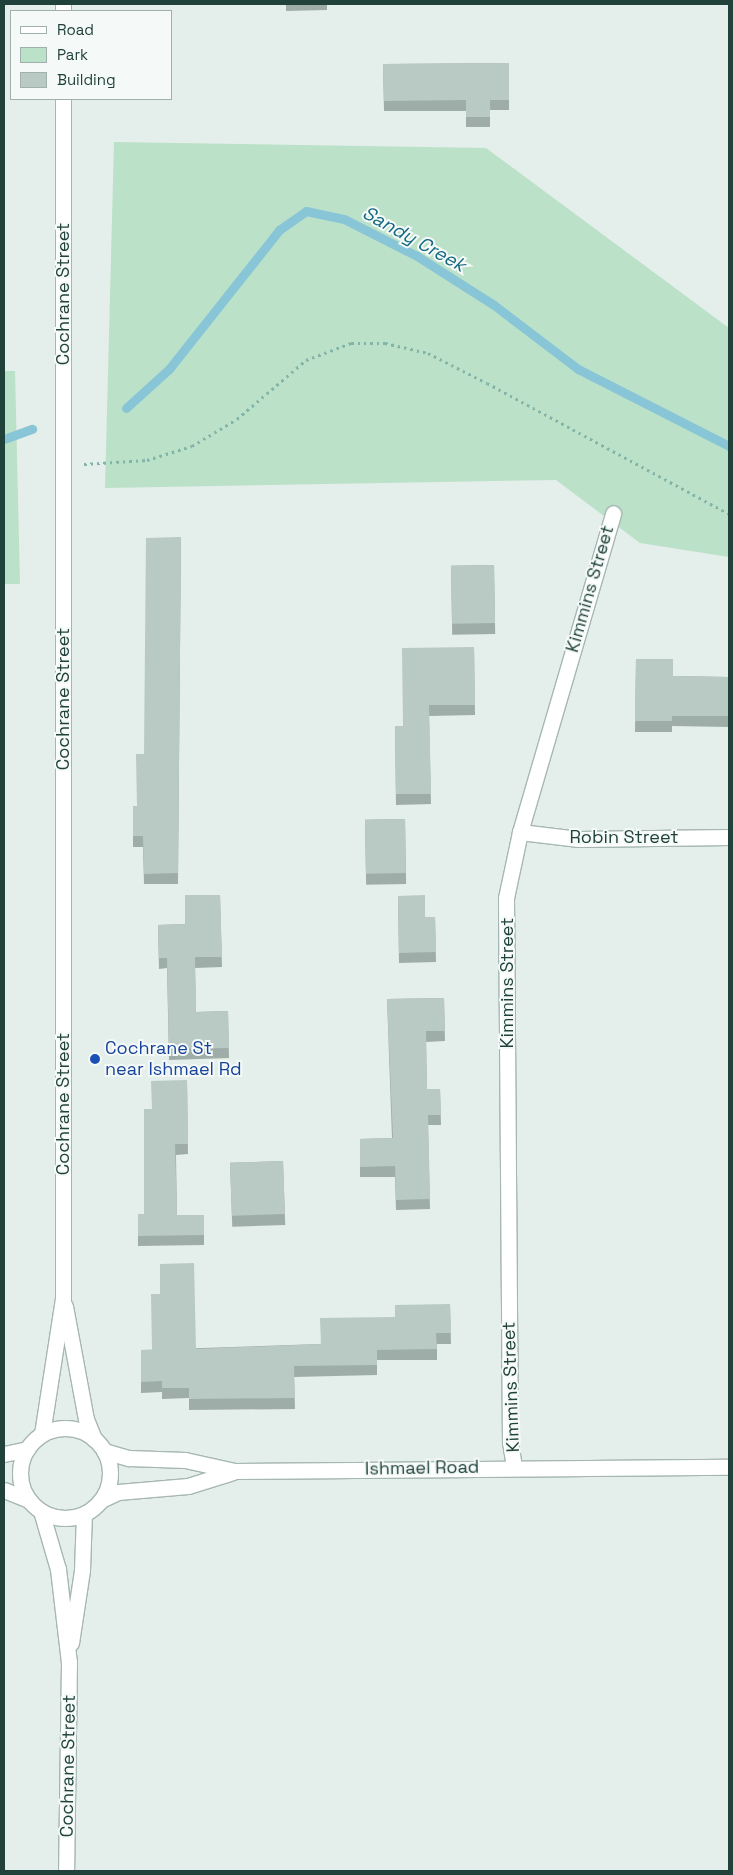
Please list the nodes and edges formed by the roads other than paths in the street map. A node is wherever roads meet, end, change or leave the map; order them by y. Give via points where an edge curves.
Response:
1 (63, 100) edge
2 (613, 512) dead end
3 (520, 832) junction
4 (729, 837) edge
5 (63, 1298) junction
6 (42, 1434) junction
7 (94, 1439) junction
8 (27, 1449) junction
9 (104, 1451) junction
10 (4, 1454) edge
11 (514, 1467) junction
12 (729, 1467) edge
13 (235, 1472) junction
14 (4, 1490) edge
15 (29, 1500) junction
16 (101, 1500) junction
17 (41, 1511) junction
18 (84, 1514) junction
19 (69, 1662) junction
20 (66, 1871) edge

1 - 5 street, Cochrane Street
2 - 3 street, Kimmins Street
3 - 4 street, Robin Street via 579,840
3 - 11 street, Kimmins Street via 506,898 510,1443
5 - 6 street, Cochrane Street
5 - 7 street, Cochrane Street via 86,1419
6 - 7 street via 73,1428
6 - 8 street
7 - 9 street
8 - 10 street
8 - 15 street via 20,1475
9 - 13 street, Ishmael Road via 129,1458 185,1460
9 - 16 street via 110,1476
11 - 12 street, Ishmael Road
11 - 13 street, Ishmael Road
13 - 16 street, Ishmael Road via 188,1486 118,1492
14 - 15 street
15 - 17 street
16 - 18 street
17 - 18 street via 54,1517
17 - 19 street, Cochrane Street via 58,1569
18 - 19 street, Cochrane Street via 82,1570
19 - 20 street, Cochrane Street

